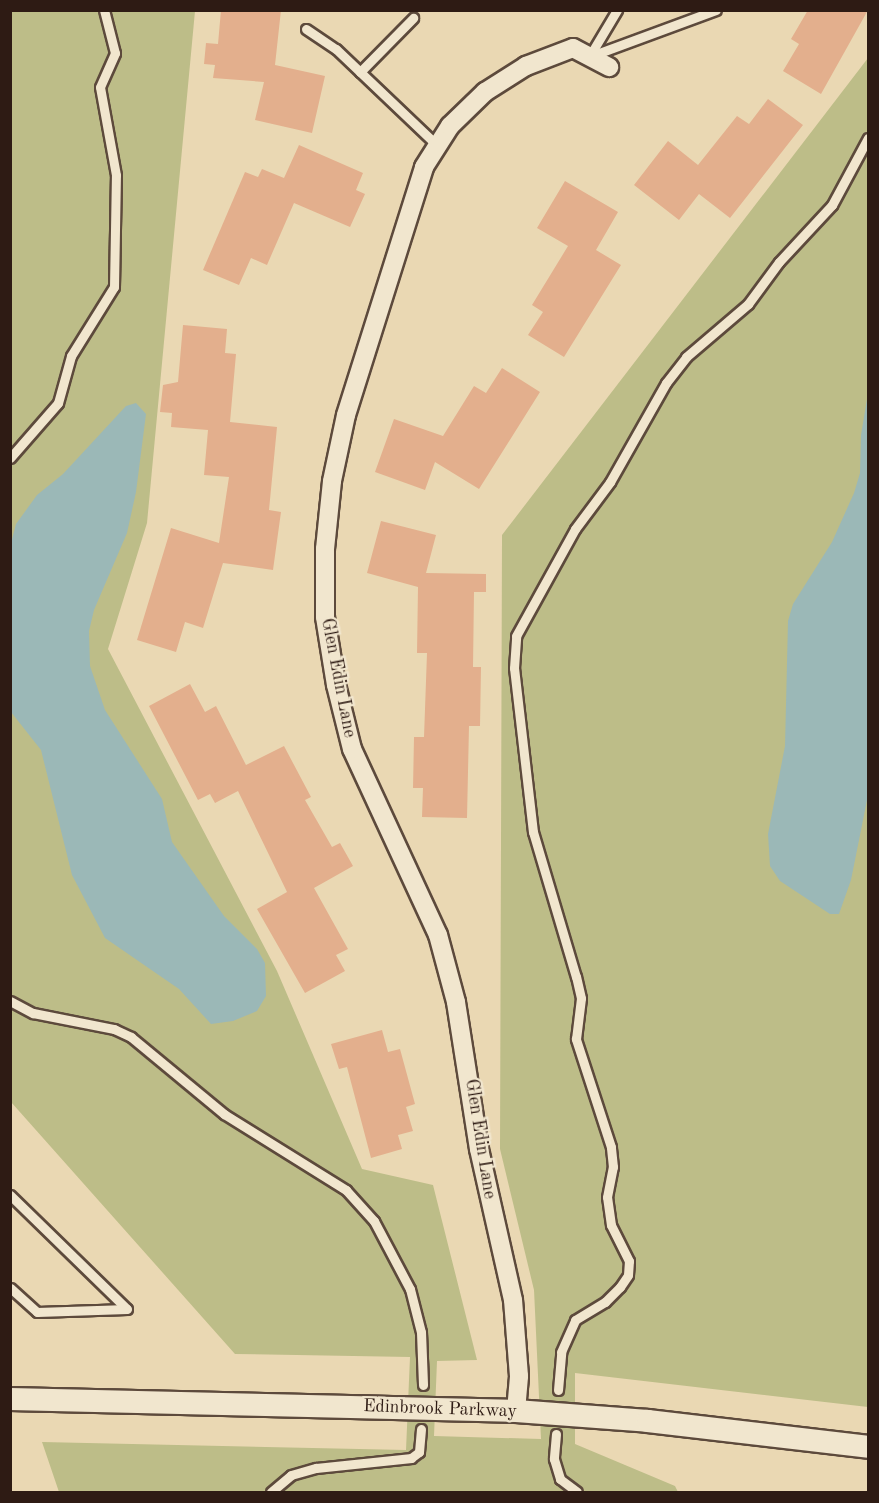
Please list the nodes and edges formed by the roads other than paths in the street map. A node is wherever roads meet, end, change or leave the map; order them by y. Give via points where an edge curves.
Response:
1 (104, 10) edge
2 (618, 10) edge
3 (716, 10) edge
4 (414, 18) dead end
5 (306, 29) dead end
6 (589, 57) junction
7 (609, 67) dead end
8 (360, 72) junction
9 (868, 138) edge
10 (438, 146) junction
11 (10, 458) edge
12 (10, 1001) edge
13 (10, 1196) edge
14 (10, 1288) edge
15 (423, 1385) dead end
16 (558, 1390) dead end
17 (10, 1399) edge
18 (516, 1412) junction
19 (421, 1429) dead end
20 (556, 1434) dead end
21 (868, 1447) edge
22 (271, 1492) edge
23 (577, 1492) edge

1 - 11 lane via 115,53 100,87 116,176 114,287 71,356 58,404
2 - 6 lane
3 - 6 lane
4 - 8 lane
5 - 8 lane
6 - 7 street, Glen Edin Lane
6 - 10 street, Glen Edin Lane via 573,48 526,66 485,92 450,126
8 - 10 lane
9 - 16 lane via 832,205 779,262 748,304 686,357 666,383 610,482 575,529 516,636 514,668 533,832 576,977 580,998 576,1039 610,1147 613,1167 607,1197 611,1225 629,1261 628,1275 620,1287 605,1302 575,1320 561,1352
10 - 18 street, Glen Edin Lane via 424,167 407,213 346,415 332,481 325,549 325,617 352,749 438,935 456,1002 479,1149 513,1300 519,1376
12 - 15 lane via 33,1013 114,1029 131,1037 224,1113 346,1190 374,1221 410,1289 421,1332
13 - 14 lane via 127,1309 37,1312
17 - 18 street, Edinbrook Parkway
18 - 21 street, Edinbrook Parkway via 648,1421
19 - 22 lane via 419,1452 411,1458 316,1468 291,1475
20 - 23 lane via 554,1459 560,1479

